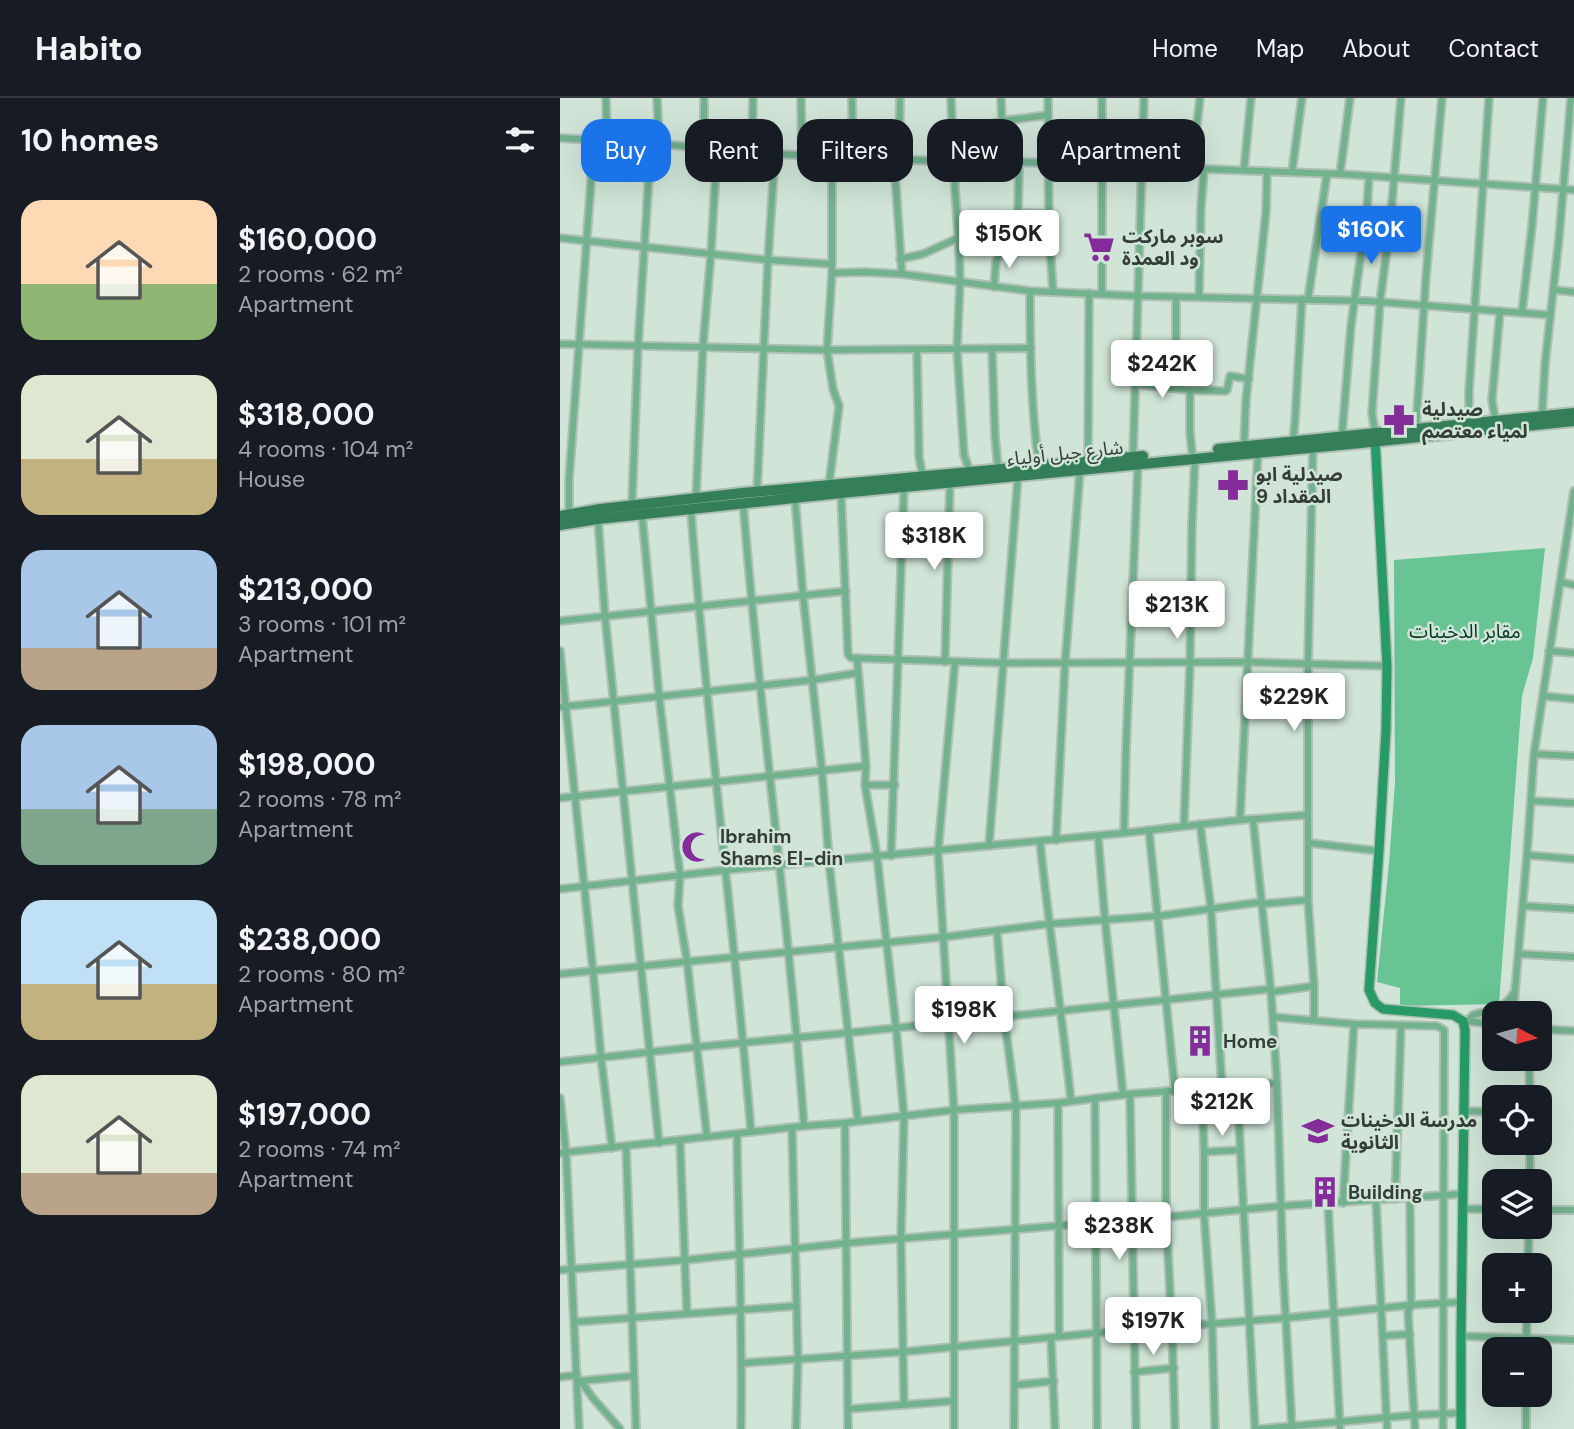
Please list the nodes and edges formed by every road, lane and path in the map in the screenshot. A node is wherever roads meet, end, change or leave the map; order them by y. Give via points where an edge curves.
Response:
1 (606, 98) edge
2 (657, 98) edge
3 (704, 98) edge
4 (752, 98) edge
5 (802, 98) edge
6 (852, 98) edge
7 (900, 98) edge
8 (951, 98) edge
9 (1000, 98) edge
10 (1048, 98) edge
11 (1102, 98) edge
12 (1144, 98) edge
13 (1200, 98) edge
14 (1251, 98) edge
15 (1302, 98) edge
16 (1350, 98) edge
17 (1401, 98) edge
18 (1442, 98) edge
19 (1489, 98) edge
20 (1543, 98) edge
21 (1571, 98) edge
22 (1048, 115) junction
23 (606, 119) edge
24 (656, 119) edge
25 (704, 119) edge
26 (752, 119) edge
27 (802, 119) edge
28 (852, 119) edge
29 (899, 119) edge
30 (952, 119) edge
31 (1002, 119) edge
32 (1017, 119) edge
33 (1048, 119) edge
34 (1102, 119) edge
35 (1143, 119) edge
36 (1198, 119) edge
37 (560, 138) edge
38 (581, 140) edge
39 (1205, 169) edge
40 (1244, 170) junction
41 (1267, 171) junction
42 (1292, 172) junction
43 (1326, 173) junction
44 (1340, 174) junction
45 (1370, 176) junction
46 (1394, 178) junction
47 (1435, 181) junction
48 (591, 182) edge
49 (651, 182) edge
50 (715, 182) edge
51 (773, 182) edge
52 (832, 182) edge
53 (897, 182) edge
54 (955, 182) edge
55 (1019, 182) edge
56 (1049, 182) edge
57 (1101, 182) edge
58 (1142, 182) edge
59 (1203, 182) edge
60 (1483, 184) junction
61 (1535, 187) junction
62 (1563, 189) junction
63 (1574, 190) edge
64 (1018, 213) junction
65 (1050, 214) junction
66 (560, 239) edge
67 (586, 240) junction
68 (959, 241) junction
69 (644, 246) junction
70 (1004, 247) junction
71 (711, 253) junction
72 (900, 258) junction
73 (768, 260) junction
74 (832, 264) junction
75 (832, 273) junction
76 (902, 274) junction
77 (960, 282) junction
78 (994, 287) junction
79 (1553, 290) junction
80 (1030, 291) junction
81 (1053, 292) junction
82 (1574, 292) edge
83 (1089, 293) junction
84 (1101, 293) junction
85 (1138, 296) junction
86 (1176, 297) junction
87 (1199, 297) junction
88 (1256, 299) junction
89 (1305, 299) junction
90 (1354, 301) junction
91 (1380, 302) junction
92 (1424, 306) junction
93 (1475, 309) junction
94 (1500, 311) junction
95 (1522, 312) junction
96 (1550, 315) junction
97 (560, 344) edge
98 (578, 345) junction
99 (638, 346) junction
100 (703, 346) junction
101 (763, 347) junction
102 (1031, 348) junction
103 (957, 349) junction
104 (992, 349) junction
105 (827, 350) junction
106 (917, 350) junction
107 (1137, 355) junction
108 (1249, 379) junction
109 (1136, 384) junction
110 (1190, 390) junction
111 (1574, 413) edge
112 (1542, 416) junction
113 (1574, 421) edge
114 (1469, 423) junction
115 (1496, 425) junction
116 (1416, 428) junction
117 (1342, 435) junction
118 (1375, 437) junction
119 (1293, 441) junction
120 (1244, 446) junction
121 (1314, 447) junction
122 (1258, 452) junction
123 (1194, 454) junction
124 (1136, 460) junction
125 (1088, 461) junction
126 (1039, 466) junction
127 (1058, 468) junction
128 (998, 469) junction
129 (1080, 470) junction
130 (970, 472) junction
131 (1018, 476) junction
132 (923, 477) junction
133 (950, 482) junction
134 (829, 485) junction
135 (904, 486) junction
136 (1574, 491) edge
137 (757, 492) junction
138 (841, 493) junction
139 (696, 498) junction
140 (743, 499) junction
141 (795, 499) junction
142 (1573, 502) edge
143 (632, 505) junction
144 (691, 510) junction
145 (564, 515) edge
146 (642, 515) junction
147 (598, 519) junction
148 (560, 525) edge
149 (1561, 582) junction
150 (1574, 585) edge
151 (846, 590) junction
152 (803, 595) junction
153 (750, 600) junction
154 (698, 606) junction
155 (651, 611) junction
156 (605, 616) junction
157 (560, 621) edge
158 (560, 651) edge
159 (1549, 651) junction
160 (1574, 653) edge
161 (857, 659) junction
162 (897, 660) junction
163 (945, 662) junction
164 (954, 662) junction
165 (1247, 662) junction
166 (1003, 663) junction
167 (1130, 663) junction
168 (1190, 663) junction
169 (1308, 663) junction
170 (1065, 664) junction
171 (1387, 666) junction
172 (857, 673) junction
173 (813, 680) junction
174 (760, 686) junction
175 (706, 691) junction
176 (659, 695) junction
177 (1543, 696) junction
178 (1574, 699) edge
179 (613, 700) junction
180 (563, 706) edge
181 (1534, 754) junction
182 (1574, 756) edge
183 (866, 766) junction
184 (822, 771) junction
185 (770, 775) junction
186 (716, 782) junction
187 (865, 785) junction
188 (895, 785) junction
189 (670, 786) junction
190 (622, 792) junction
191 (575, 796) junction
192 (560, 798) edge
193 (1532, 802) junction
194 (1574, 803) edge
195 (1308, 815) junction
196 (1253, 819) junction
197 (1240, 820) junction
198 (1200, 824) junction
199 (1184, 825) junction
200 (1149, 830) junction
201 (1124, 834) junction
202 (1098, 836) junction
203 (1056, 840) junction
204 (1040, 842) junction
205 (1309, 843) junction
206 (989, 846) junction
207 (1379, 851) junction
208 (938, 852) junction
209 (1527, 855) junction
210 (877, 856) junction
211 (891, 856) junction
212 (1574, 859) edge
213 (829, 861) junction
214 (780, 866) junction
215 (726, 870) junction
216 (680, 875) junction
217 (632, 881) junction
218 (584, 886) junction
219 (560, 888) edge
220 (1308, 900) junction
221 (1261, 903) junction
222 (1522, 906) junction
223 (1212, 909) junction
224 (1574, 909) edge
225 (1158, 916) junction
226 (1105, 920) junction
227 (1048, 924) junction
228 (997, 931) junction
229 (944, 937) junction
230 (885, 942) junction
231 (837, 946) junction
232 (788, 951) junction
233 (1519, 954) junction
234 (735, 957) junction
235 (1574, 957) edge
236 (687, 961) junction
237 (640, 966) junction
238 (593, 971) junction
239 (560, 974) edge
240 (1314, 986) junction
241 (1271, 990) junction
242 (1217, 993) junction
243 (1514, 993) junction
244 (1167, 999) junction
245 (1514, 1001) edge
246 (1114, 1006) junction
247 (1061, 1010) junction
248 (1004, 1016) junction
249 (1273, 1017) junction
250 (1314, 1020) junction
251 (1466, 1021) junction
252 (949, 1022) junction
253 (1482, 1023) edge
254 (1354, 1024) junction
255 (1401, 1026) junction
256 (896, 1027) junction
257 (1552, 1030) edge
258 (1574, 1031) edge
259 (847, 1033) junction
260 (797, 1037) junction
261 (744, 1042) junction
262 (696, 1047) junction
263 (650, 1053) junction
264 (601, 1057) junction
265 (560, 1062) edge
266 (1277, 1083) junction
267 (1237, 1085) junction
268 (1222, 1086) junction
269 (1202, 1089) junction
270 (1166, 1091) junction
271 (1175, 1091) junction
272 (1127, 1094) junction
273 (560, 1098) edge
274 (1095, 1098) junction
275 (1071, 1101) junction
276 (1058, 1103) junction
277 (1016, 1106) junction
278 (954, 1110) junction
279 (1463, 1111) junction
280 (1482, 1112) edge
281 (904, 1116) junction
282 (858, 1121) junction
283 (845, 1123) junction
284 (804, 1126) junction
285 (792, 1128) junction
286 (751, 1132) junction
287 (737, 1134) junction
288 (707, 1137) junction
289 (680, 1140) junction
290 (659, 1143) junction
291 (626, 1146) junction
292 (612, 1148) junction
293 (1240, 1150) junction
294 (563, 1152) edge
295 (1204, 1152) junction
296 (1443, 1194) junction
297 (1462, 1194) junction
298 (1410, 1198) junction
299 (1395, 1199) junction
300 (1377, 1200) junction
301 (1343, 1203) junction
302 (1328, 1204) junction
303 (1281, 1206) junction
304 (1462, 1209) junction
305 (1482, 1209) edge
306 (1552, 1210) edge
307 (1574, 1210) edge
308 (1242, 1211) junction
309 (1204, 1214) junction
310 (1166, 1217) junction
311 (1132, 1220) junction
312 (1096, 1223) junction
313 (1059, 1226) junction
314 (1015, 1230) junction
315 (955, 1235) junction
316 (901, 1240) junction
317 (847, 1243) junction
318 (794, 1249) junction
319 (739, 1254) junction
320 (686, 1260) junction
321 (631, 1264) junction
322 (572, 1269) junction
323 (560, 1270) edge
324 (1461, 1301) junction
325 (1444, 1303) junction
326 (1411, 1305) junction
327 (795, 1306) junction
328 (1382, 1308) junction
329 (741, 1310) junction
330 (1332, 1313) junction
331 (687, 1314) junction
332 (633, 1318) junction
333 (1286, 1318) junction
334 (1248, 1320) junction
335 (575, 1322) junction
336 (1212, 1323) junction
337 (1172, 1327) junction
338 (1133, 1330) junction
339 (1096, 1333) junction
340 (1410, 1334) junction
341 (1059, 1336) junction
342 (1383, 1336) junction
343 (1461, 1336) junction
344 (1483, 1337) edge
345 (1051, 1338) junction
346 (1552, 1340) edge
347 (1574, 1340) edge
348 (1015, 1342) junction
349 (954, 1346) junction
350 (902, 1352) junction
351 (847, 1355) junction
352 (798, 1359) junction
353 (743, 1363) junction
354 (1174, 1368) junction
355 (1134, 1372) junction
356 (633, 1376) junction
357 (560, 1377) edge
358 (579, 1379) junction
359 (1054, 1381) junction
360 (1015, 1385) junction
361 (954, 1401) junction
362 (904, 1405) junction
363 (1526, 1407) edge
364 (848, 1409) junction
365 (1443, 1413) junction
366 (1461, 1413) junction
367 (1415, 1415) junction
368 (1386, 1418) junction
369 (1339, 1425) edge
370 (1292, 1427) edge
371 (579, 1429) edge
372 (620, 1429) edge
373 (636, 1429) edge
374 (741, 1429) edge
375 (796, 1429) edge
376 (848, 1429) edge
377 (954, 1429) edge
378 (1014, 1429) edge
379 (1055, 1429) edge
380 (1097, 1429) edge
381 (1136, 1429) edge
382 (1175, 1429) edge
383 (1215, 1429) edge
384 (1257, 1429) edge
385 (1387, 1429) edge
386 (1415, 1429) edge
387 (1443, 1429) edge
388 (1461, 1429) edge
389 (1526, 1429) edge

1 - 23 street
2 - 24 street
3 - 25 street
4 - 26 street
5 - 27 street
6 - 28 street
7 - 29 street
8 - 30 street
9 - 31 street
10 - 22 street
11 - 34 street
12 - 35 street
13 - 36 street
14 - 40 street
15 - 42 street
16 - 44 street
17 - 46 street
18 - 47 street
19 - 60 street
20 - 61 street
21 - 62 street
22 - 32 street
22 - 33 street
37 - 38 street
39 - 40 street
40 - 41 street
41 - 42 street
41 - 88 street
42 - 43 street
43 - 44 street
43 - 89 street
44 - 45 street
45 - 46 street
45 - 90 street
46 - 47 street
46 - 91 street
47 - 60 street
47 - 92 street
48 - 67 street
49 - 69 street
50 - 71 street
51 - 73 street
52 - 74 street
53 - 72 street
54 - 68 street
55 - 64 street
56 - 65 street
57 - 84 street
58 - 85 street
59 - 87 street
60 - 61 street
60 - 93 street
61 - 62 street
61 - 95 street
62 - 63 street
62 - 79 street
64 - 65 street
64 - 70 street
65 - 81 street
66 - 67 street
67 - 69 street
67 - 98 street
68 - 70 street
68 - 72 street
68 - 77 street
69 - 71 street
69 - 99 street
70 - 78 street via 996,261
71 - 73 street
71 - 100 street
72 - 76 street
73 - 74 street
73 - 101 street
74 - 75 street
75 - 76 street
75 - 105 street
76 - 77 street
77 - 78 street
77 - 103 street
78 - 80 street
79 - 82 street
79 - 96 street
80 - 81 street
80 - 102 street
81 - 83 street
83 - 84 street
83 - 125 street
84 - 85 street
85 - 86 street
85 - 107 street
86 - 87 street
86 - 107 street via 1176,354
87 - 88 street
88 - 89 street
88 - 108 street
89 - 90 street
89 - 119 street
90 - 91 street
90 - 117 street
91 - 92 street
91 - 118 street via 1372,413
92 - 93 street
92 - 116 street
93 - 94 street
93 - 114 street
94 - 95 street
94 - 115 street via 1492,400
95 - 96 street
96 - 112 street
97 - 98 street
98 - 99 street
98 - 145 street
99 - 100 street
99 - 143 street
100 - 101 street
100 - 139 street
101 - 105 street
101 - 137 street
102 - 104 street
102 - 126 street
103 - 104 street
103 - 106 street
103 - 130 street via 964,455
104 - 128 street
105 - 106 street
105 - 134 street via 839,406
106 - 132 street
107 - 109 street
108 - 110 street via 1230,376 1225,391
108 - 120 street
109 - 110 street
109 - 124 street
110 - 123 street
111 - 112 main road, شارع جبل أولياء
112 - 115 main road, شارع جبل أولياء
113 - 115 main road, شارع جبل أولياء
114 - 115 main road, شارع جبل أولياء
114 - 116 main road, شارع جبل أولياء
115 - 118 main road, شارع جبل أولياء
116 - 118 main road, شارع جبل أولياء
117 - 118 main road, شارع جبل أولياء
117 - 119 main road, شارع جبل أولياء
118 - 121 main road, شارع جبل أولياء
118 - 171 street
119 - 120 main road, شارع جبل أولياء
120 - 123 main road, شارع جبل أولياء
121 - 122 main road, شارع جبل أولياء
121 - 169 street
122 - 123 main road, شارع جبل أولياء
122 - 165 street
123 - 124 main road, شارع جبل أولياء
123 - 168 street
124 - 125 main road, شارع جبل أولياء
124 - 129 main road, شارع جبل أولياء
124 - 167 street
125 - 127 main road, شارع جبل أولياء
126 - 127 main road, شارع جبل أولياء
126 - 128 main road, شارع جبل أولياء
127 - 129 main road, شارع جبل أولياء
127 - 131 main road, شارع جبل أولياء
128 - 130 main road, شارع جبل أولياء
129 - 170 street
130 - 132 main road, شارع جبل أولياء
131 - 133 main road, شارع جبل أولياء
131 - 166 street
132 - 134 main road, شارع جبل أولياء
133 - 135 main road, شارع جبل أولياء
133 - 163 street
134 - 137 main road, شارع جبل أولياء
135 - 138 main road, شارع جبل أولياء
135 - 162 street
136 - 142 street
137 - 140 main road, شارع جبل أولياء
138 - 141 main road, شارع جبل أولياء
138 - 151 street
139 - 140 main road, شارع جبل أولياء
139 - 143 main road, شارع جبل أولياء
140 - 141 main road, شارع جبل أولياء
140 - 144 main road, شارع جبل أولياء
140 - 153 street
141 - 152 street
142 - 149 street
143 - 145 main road, شارع جبل أولياء
144 - 146 main road, شارع جبل أولياء
144 - 154 street
146 - 147 main road, شارع جبل أولياء
146 - 155 street
147 - 148 main road, شارع جبل أولياء
147 - 156 street
149 - 150 street
149 - 159 street
151 - 152 street
151 - 161 street via 848,654
152 - 153 street
152 - 173 street
153 - 154 street
153 - 174 street
154 - 155 street
154 - 175 street
155 - 156 street
155 - 176 street
156 - 157 street
156 - 179 street
158 - 180 street
159 - 160 street
159 - 177 street
161 - 162 street
161 - 172 street
162 - 163 street
162 - 188 street
163 - 164 street
164 - 166 street
164 - 208 street
165 - 168 street
165 - 169 street
165 - 197 street
166 - 170 street
166 - 206 street
167 - 168 street
167 - 170 street
167 - 201 street
168 - 199 street
169 - 171 street
169 - 195 street
170 - 203 street
171 - 207 street
172 - 173 street
172 - 183 street
173 - 174 street
173 - 184 street
174 - 175 street
174 - 185 street
175 - 176 street
175 - 186 street
176 - 179 street
176 - 189 street
177 - 178 street
177 - 181 street
179 - 180 street
179 - 190 street
180 - 191 street
181 - 182 street
181 - 193 street
183 - 184 street
183 - 187 street
184 - 185 street
184 - 213 street
185 - 186 street
185 - 214 street
186 - 189 street
186 - 215 street
187 - 188 street
187 - 210 street
188 - 211 street
189 - 190 street
189 - 216 street
190 - 191 street
190 - 217 street
191 - 192 street
191 - 218 street
193 - 194 street
193 - 209 street
195 - 196 street
195 - 205 street
196 - 197 street
196 - 221 street
197 - 198 street
198 - 199 street
198 - 223 street
199 - 200 street
200 - 201 street
200 - 225 street
201 - 202 street
202 - 203 street
202 - 226 street
203 - 204 street
204 - 206 street
204 - 227 street
205 - 207 street
205 - 220 street
206 - 208 street
207 - 251 street via 1369,990 1374,1003 1383,1009 1453,1015
208 - 211 street
208 - 229 street
209 - 212 street
209 - 222 street
210 - 211 street
210 - 213 street
210 - 230 street
213 - 214 street
213 - 231 street
214 - 215 street
214 - 232 street
215 - 216 street
215 - 234 street
216 - 217 street
216 - 236 street via 678,902
217 - 218 street
217 - 237 street
218 - 219 street
218 - 238 street
220 - 221 street
220 - 240 street
221 - 223 street
221 - 241 street
222 - 224 street
222 - 233 street
223 - 225 street
223 - 242 street
225 - 226 street
225 - 244 street
226 - 227 street
226 - 246 street
227 - 228 street
227 - 247 street
228 - 229 street
228 - 248 street
229 - 230 street
229 - 252 street
230 - 231 street
230 - 256 street
231 - 232 street
231 - 259 street
232 - 234 street
232 - 260 street
233 - 235 street
233 - 243 street
234 - 236 street
234 - 261 street
236 - 237 street
236 - 262 street
237 - 238 street
237 - 263 street
238 - 239 street
238 - 264 street
240 - 241 street
240 - 250 street
241 - 242 street
241 - 249 street
242 - 244 street
242 - 268 street
243 - 245 street
243 - 251 street via 1496,1011
244 - 246 street
244 - 271 street
246 - 247 street
246 - 272 street
247 - 248 street
247 - 275 street
248 - 252 street
248 - 277 street
249 - 250 street
249 - 266 street
250 - 254 street
251 - 253 street
251 - 279 street
252 - 256 street
252 - 278 street
254 - 255 street
254 - 301 street
255 - 296 street via 1444,1030
255 - 299 street
256 - 259 street
256 - 281 street
257 - 258 street
259 - 260 street
259 - 282 street
260 - 261 street
260 - 284 street
261 - 262 street
261 - 286 street
262 - 263 street
262 - 288 street
263 - 264 street
263 - 290 street
264 - 265 street
264 - 292 street
266 - 267 street
266 - 303 street
267 - 268 street
267 - 293 street
268 - 269 street
269 - 271 street
269 - 295 street
270 - 271 street
270 - 272 street
270 - 310 street
272 - 274 street
272 - 311 street
273 - 294 street
274 - 275 street
274 - 312 street
275 - 276 street
276 - 277 street
276 - 313 street
277 - 278 street
277 - 314 street
278 - 281 street
278 - 315 street
279 - 280 street
279 - 297 street
281 - 282 street
281 - 316 street
282 - 283 street
283 - 284 street
283 - 317 street
284 - 285 street
285 - 286 street
285 - 318 street
286 - 287 street
287 - 288 street
287 - 319 street
288 - 289 street
289 - 290 street
289 - 320 street
290 - 291 street
291 - 292 street
291 - 321 street
292 - 294 street
293 - 295 street
293 - 308 street
294 - 322 street
295 - 309 street
296 - 297 street
296 - 298 street
296 - 325 street
297 - 304 street
298 - 299 street
298 - 326 street
299 - 300 street
300 - 301 street
300 - 328 street
301 - 302 street
302 - 303 street
302 - 330 street
303 - 308 street
303 - 333 street
304 - 305 street
304 - 324 street
306 - 307 street
308 - 309 street
308 - 334 street
309 - 310 street
309 - 336 street
310 - 311 street
310 - 337 street
311 - 312 street
311 - 338 street
312 - 313 street
312 - 339 street
313 - 314 street
313 - 341 street
314 - 315 street
314 - 348 street
315 - 316 street
315 - 349 street
316 - 317 street
316 - 350 street
317 - 318 street
317 - 351 street
318 - 319 street
318 - 327 street
319 - 320 street
319 - 329 street
320 - 321 street
320 - 331 street
321 - 322 street
321 - 332 street
322 - 323 street
322 - 335 street
324 - 325 street
324 - 343 street
325 - 326 street
325 - 365 street
326 - 328 street
326 - 340 street
327 - 329 street
327 - 352 street
328 - 330 street
328 - 342 street
329 - 331 street
329 - 353 street
330 - 333 street
330 - 369 street
331 - 332 street
332 - 335 street
332 - 356 street
333 - 334 street
333 - 370 street
334 - 336 street
334 - 384 street
335 - 358 street
336 - 337 street
336 - 383 street
337 - 338 street
337 - 354 street
338 - 339 street
338 - 355 street
339 - 341 street
339 - 380 street
340 - 342 street
340 - 367 street
341 - 345 street
342 - 368 street
343 - 344 street
343 - 366 street
345 - 348 street
345 - 359 street
346 - 347 street
348 - 349 street
348 - 360 street
349 - 350 street
349 - 361 street
350 - 351 street
350 - 362 street
351 - 352 street
351 - 364 street
352 - 353 street
352 - 375 street
353 - 374 street
354 - 355 street
354 - 382 street
355 - 381 street
356 - 358 street
356 - 373 street
357 - 358 street
358 - 371 street
358 - 372 street
359 - 360 street
359 - 379 street
360 - 378 street
361 - 362 street
361 - 377 street
362 - 364 street
363 - 389 street
364 - 376 street
365 - 366 street
365 - 367 street
365 - 387 street
366 - 388 street
367 - 368 street
367 - 386 street
368 - 369 street
368 - 385 street
369 - 370 street
370 - 384 street

